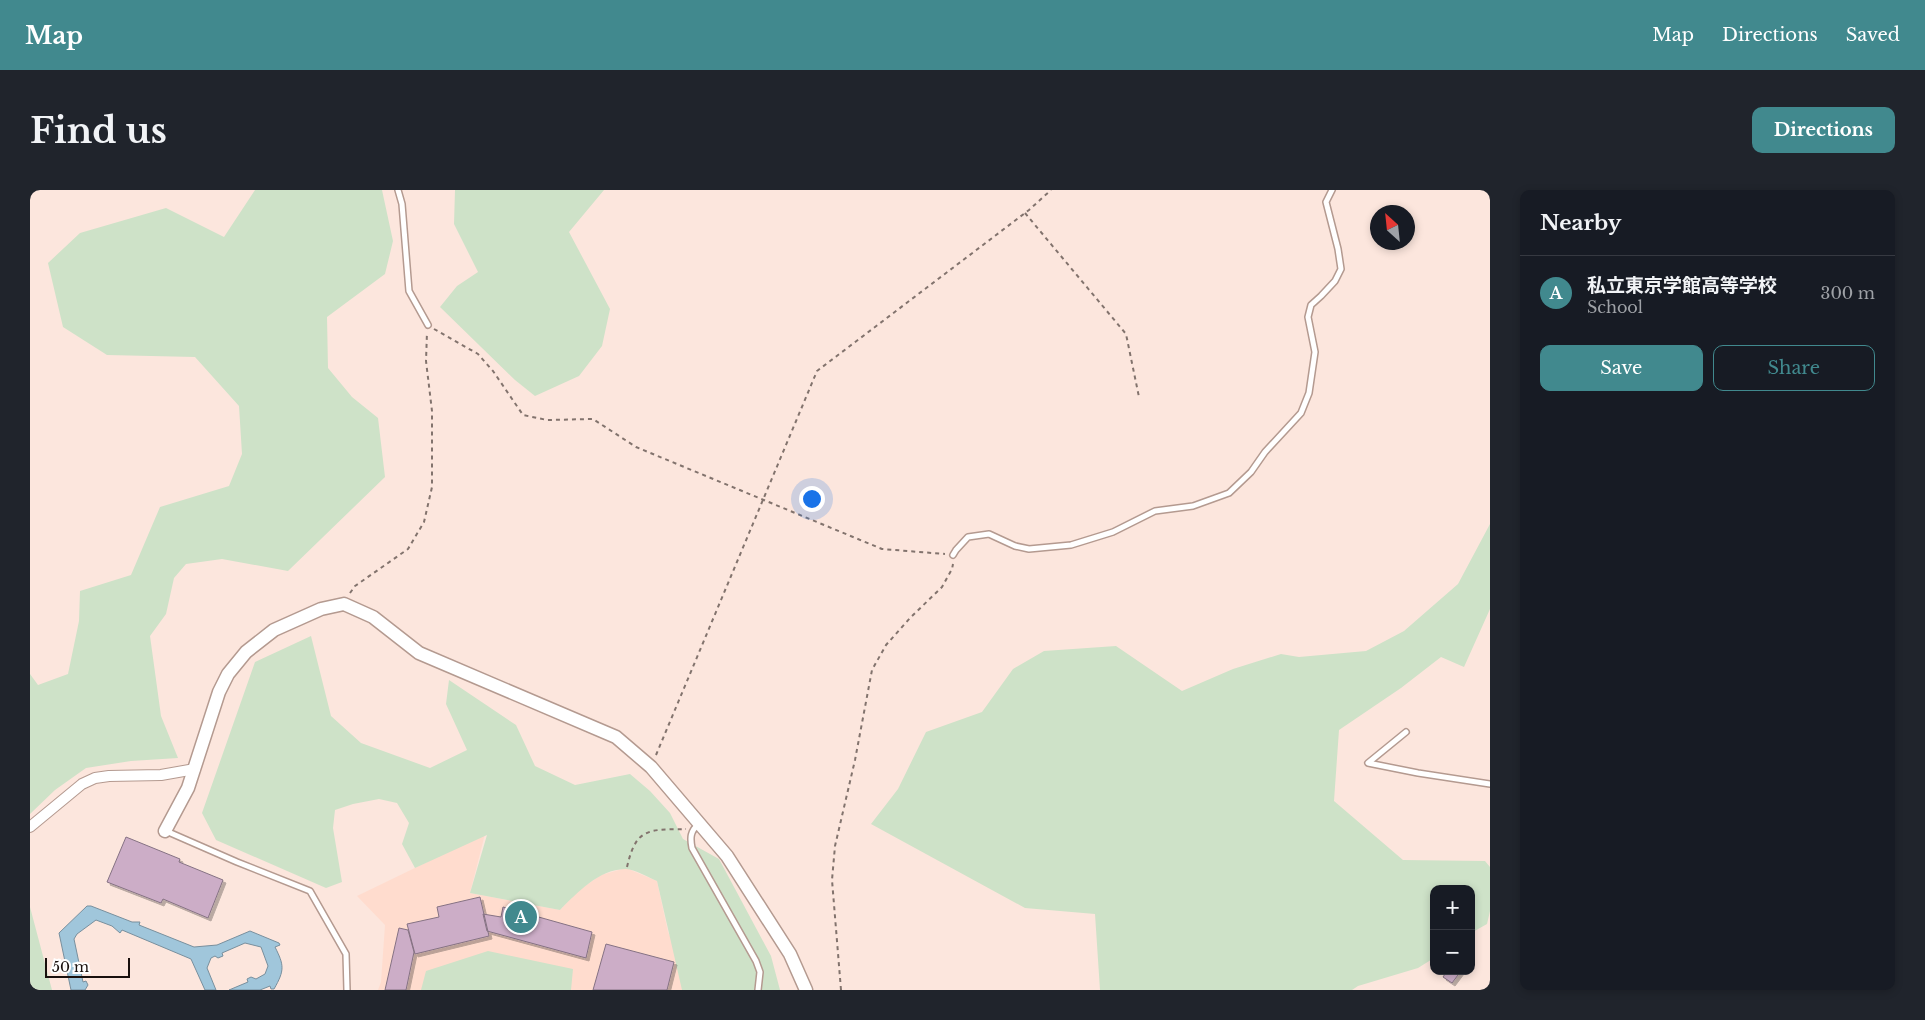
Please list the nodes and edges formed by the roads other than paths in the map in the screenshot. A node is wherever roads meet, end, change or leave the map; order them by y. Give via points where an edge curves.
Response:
1 (398, 190) edge
2 (1332, 190) edge
3 (428, 325) road end
4 (953, 555) road end
5 (1406, 732) dead end
6 (195, 769) junction
7 (1490, 784) edge
8 (696, 826) junction
9 (30, 827) edge
10 (165, 831) joint
11 (346, 990) edge
12 (758, 990) edge
13 (806, 990) edge

1 - 3 lane via 409,291
2 - 4 lane via 1326,202 1340,269 1335,280 1311,305 1308,317 1315,352 1309,393 1301,413 1265,452 1252,472 1229,493 1194,506 1155,511 1114,532 1071,545 1029,549 989,534 968,536
5 - 7 lane via 1368,764
6 - 8 street via 219,692 228,674 246,652 290,621 344,604 372,617 419,653 616,737 651,767
6 - 9 street via 160,775 95,778 82,784
6 - 10 street
8 - 12 lane via 690,838 692,848 756,961 760,972
8 - 13 street via 727,856 790,954
10 - 11 lane via 310,891 346,954

